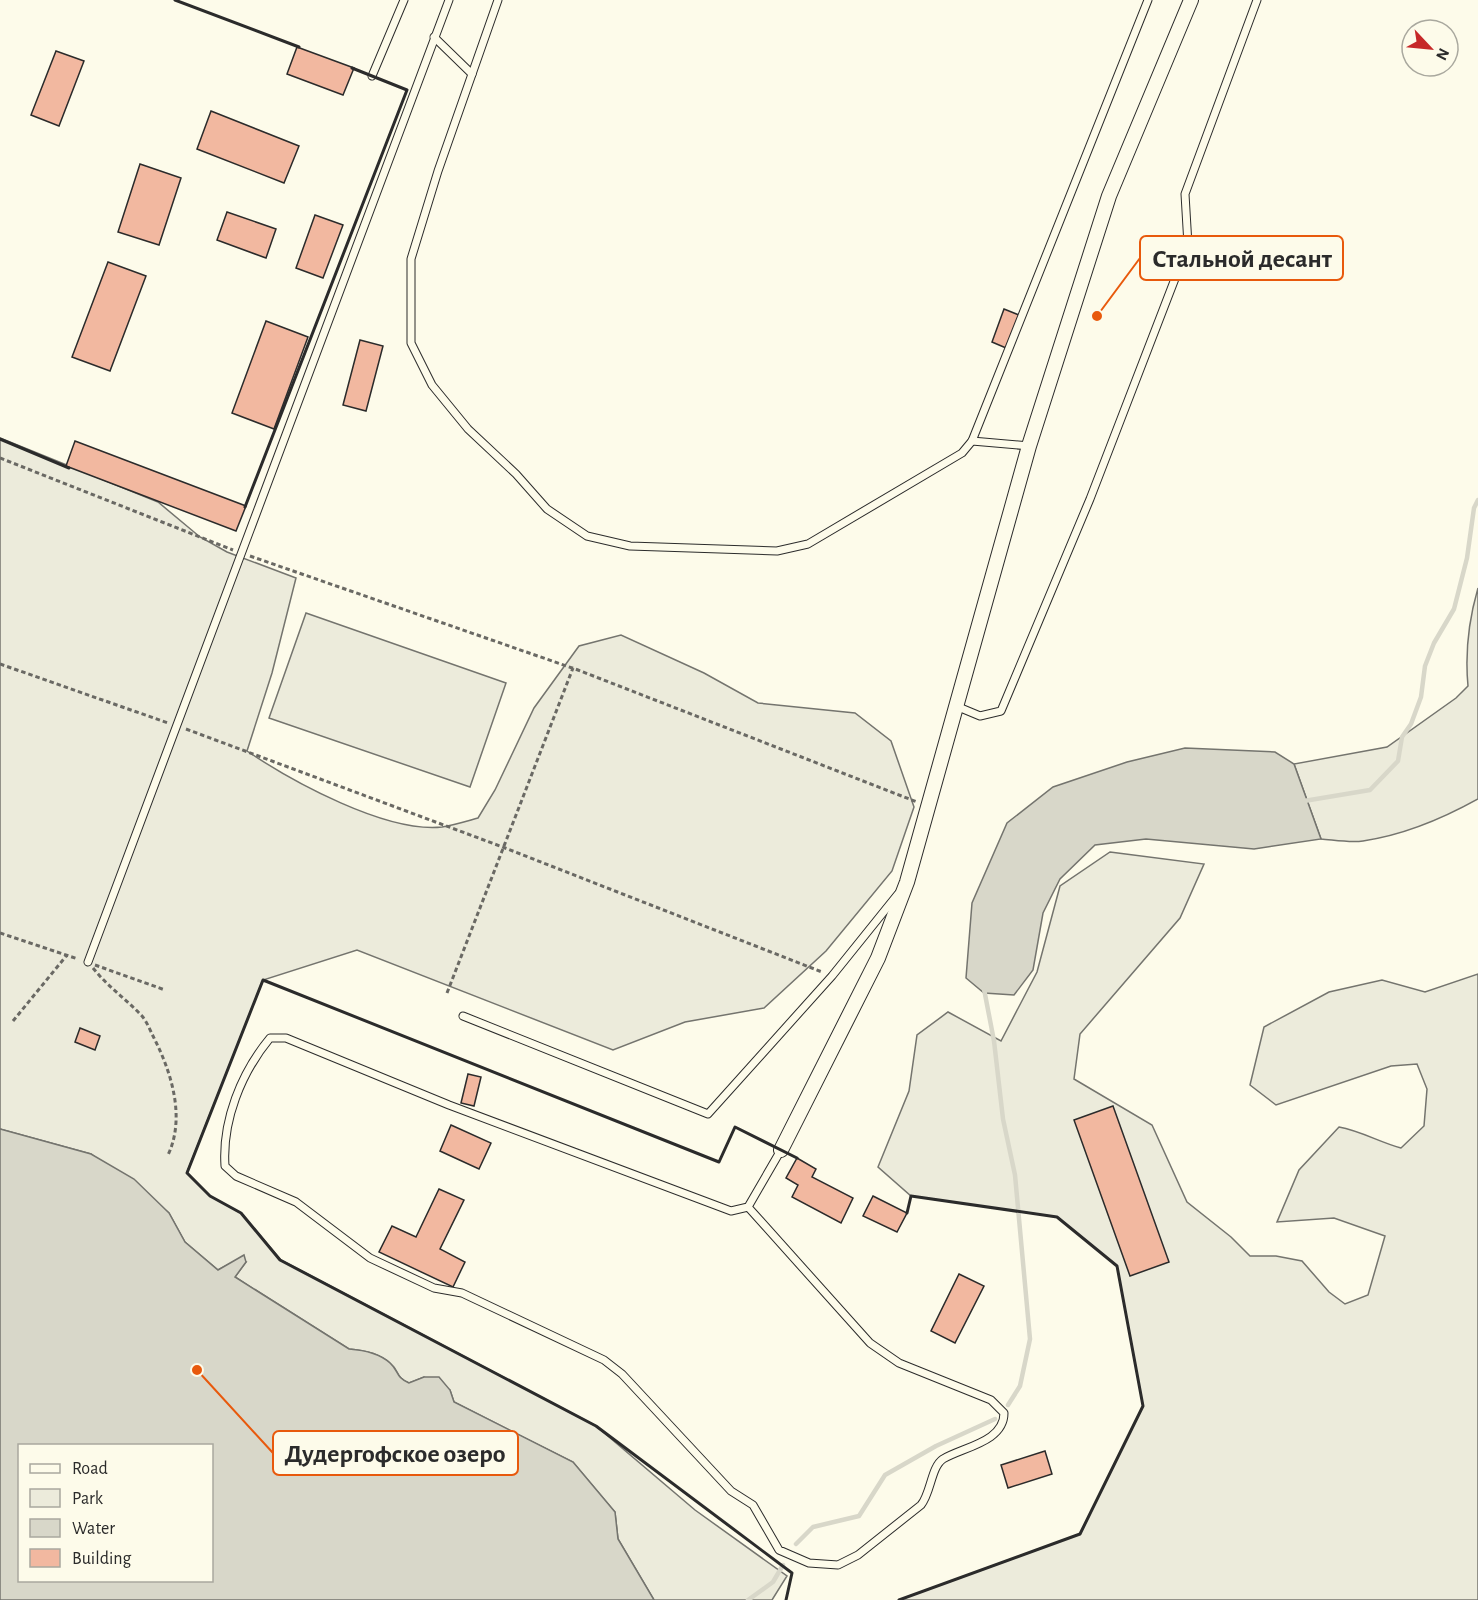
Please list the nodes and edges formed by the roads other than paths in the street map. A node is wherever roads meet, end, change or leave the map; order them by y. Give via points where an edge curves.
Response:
1 (404, 0) edge
2 (449, 0) edge
3 (498, 0) edge
4 (1148, 0) edge
5 (1191, 0) edge
6 (1257, 0) edge
7 (434, 37) junction
8 (472, 74) junction
9 (372, 76) dead end
10 (972, 441) junction
11 (1029, 446) junction
12 (956, 706) junction
13 (907, 882) junction
14 (88, 962) road end
15 (463, 1016) dead end
16 (781, 1150) joint
17 (748, 1206) junction

1 - 9 lane
2 - 7 lane
3 - 8 lane
4 - 10 lane
5 - 11 street via 1109,196
6 - 12 lane via 1185,194 1188,245 1090,499 1001,711 980,716
7 - 8 lane
7 - 14 lane
8 - 10 lane via 411,259 411,343 432,385 468,429 547,509 587,536 630,546 777,551 808,544 962,453
10 - 11 lane
11 - 12 street
12 - 13 street
13 - 15 lane via 832,976 708,1114
13 - 16 street via 878,958
16 - 17 lane
17 - 17 lane via 731,1211 460,1109 286,1038 270,1038 261,1049 232,1106 224,1146 225,1166 236,1176 296,1202 370,1258 434,1288 462,1293 604,1360 622,1374 731,1491 753,1504 779,1550 809,1563 838,1565 858,1555 921,1505 929,1495 930,1481 941,1460 971,1448 999,1430 1004,1413 991,1400 899,1364 870,1343

